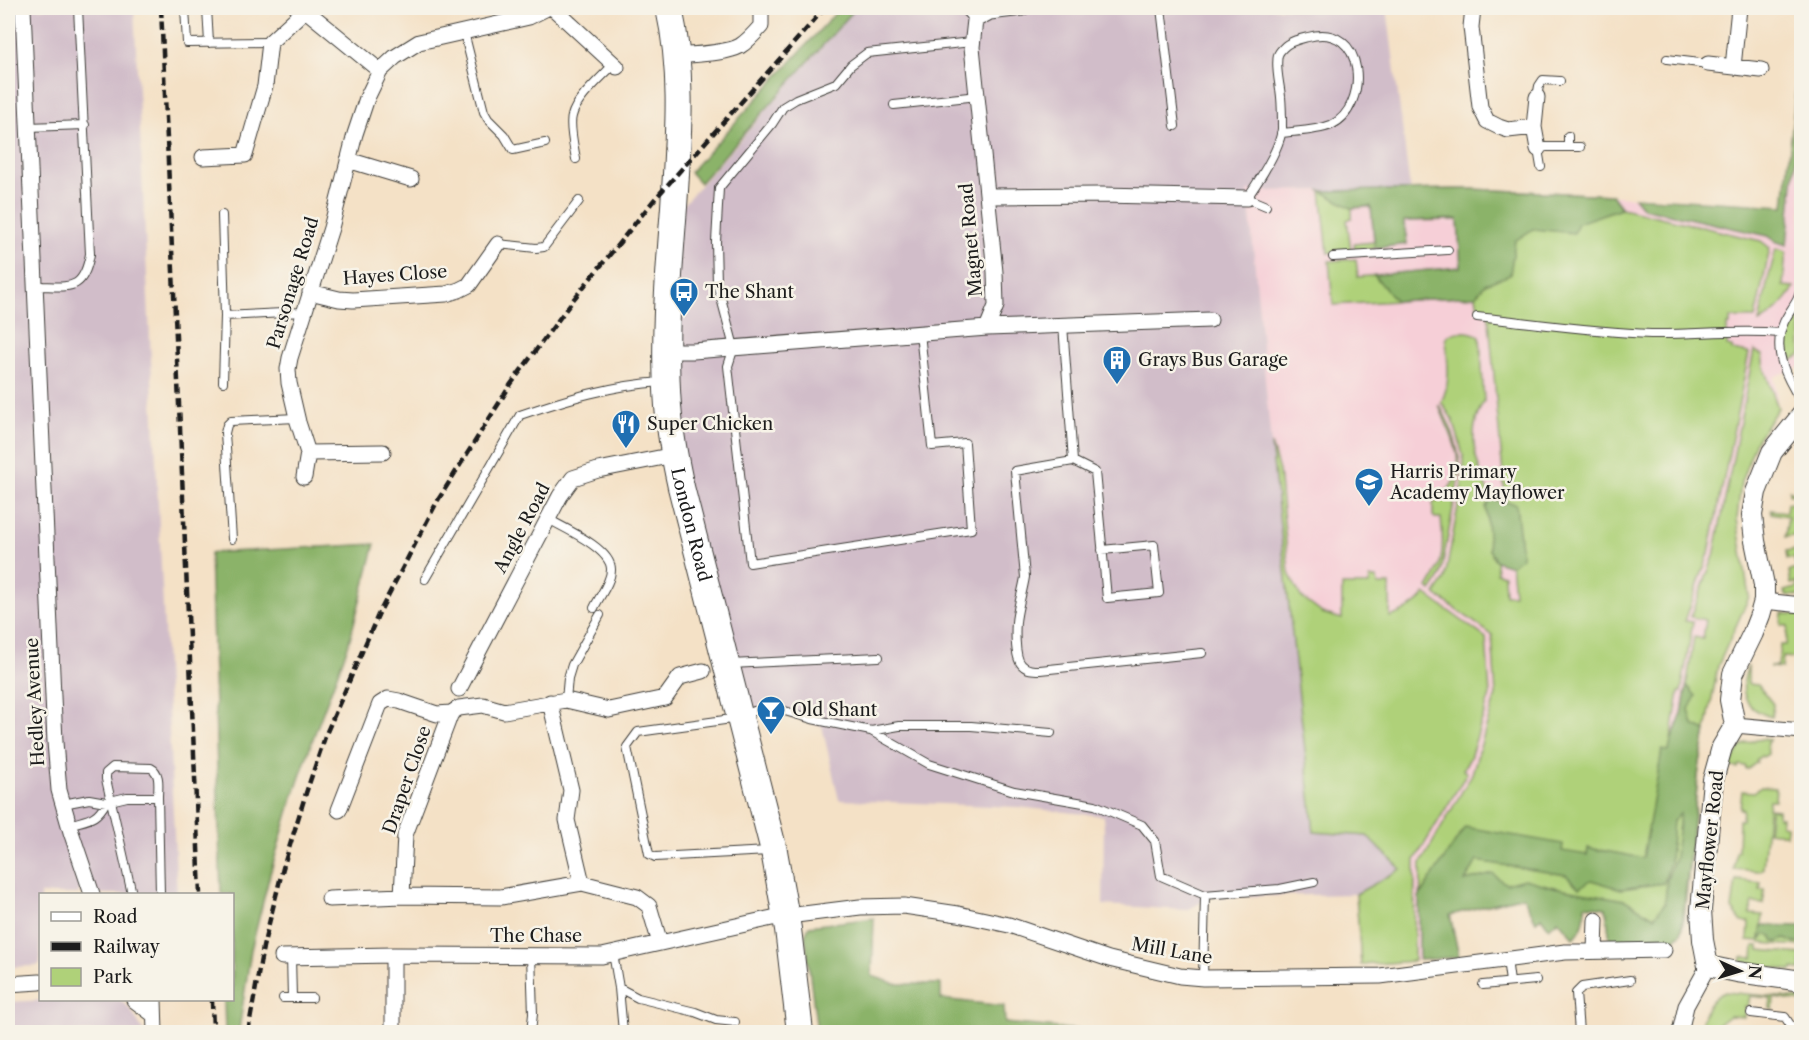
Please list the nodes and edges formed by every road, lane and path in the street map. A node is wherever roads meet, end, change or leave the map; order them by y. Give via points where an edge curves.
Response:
1 (23, 8) edge
2 (78, 8) edge
3 (185, 8) edge
4 (207, 8) edge
5 (304, 8) edge
6 (547, 8) edge
7 (553, 8) edge
8 (669, 8) edge
9 (761, 8) edge
10 (963, 8) edge
11 (1022, 8) edge
12 (1161, 8) edge
13 (1473, 8) edge
14 (1739, 8) edge
15 (975, 20) junction
16 (464, 32) junction
17 (270, 42) junction
18 (972, 42) junction
19 (209, 43) junction
20 (678, 56) junction
21 (1667, 59) dead end
22 (1708, 64) joint
23 (616, 65) joint
24 (1733, 67) junction
25 (1761, 70) dead end
26 (380, 71) junction
27 (1560, 81) dead end
28 (978, 96) junction
29 (1537, 98) joint
30 (894, 105) dead end
31 (85, 125) junction
32 (1175, 126) dead end
33 (28, 127) junction
34 (1534, 127) junction
35 (1281, 133) junction
36 (1568, 136) dead end
37 (545, 143) dead end
38 (1568, 147) junction
39 (1580, 147) dead end
40 (1538, 149) junction
41 (203, 157) dead end
42 (348, 159) junction
43 (576, 159) dead end
44 (1541, 167) dead end
45 (411, 179) dead end
46 (987, 196) junction
47 (1247, 198) junction
48 (579, 201) dead end
49 (1266, 206) dead end
50 (222, 215) dead end
51 (498, 244) joint
52 (1448, 250) dead end
53 (1333, 257) dead end
54 (1802, 284) edge
55 (35, 286) junction
56 (310, 292) junction
57 (1798, 307) edge
58 (303, 312) junction
59 (225, 316) junction
60 (1477, 317) dead end
61 (1210, 320) dead end
62 (1063, 325) junction
63 (987, 328) junction
64 (920, 333) junction
65 (1779, 333) junction
66 (734, 347) junction
67 (667, 351) junction
68 (223, 382) dead end
69 (667, 382) junction
70 (1802, 403) edge
71 (1802, 415) edge
72 (297, 418) junction
73 (383, 452) dead end
74 (308, 453) junction
75 (674, 455) junction
76 (1073, 461) junction
77 (304, 477) dead end
78 (548, 519) junction
79 (232, 539) dead end
80 (1102, 550) junction
81 (425, 579) dead end
82 (1764, 601) junction
83 (1802, 605) edge
84 (594, 608) dead end
85 (600, 615) dead end
86 (1202, 653) dead end
87 (879, 657) dead end
88 (715, 667) junction
89 (459, 689) dead end
90 (566, 700) junction
91 (550, 702) junction
92 (451, 713) junction
93 (739, 718) junction
94 (1735, 724) junction
95 (871, 731) junction
96 (1802, 731) edge
97 (1051, 733) dead end
98 (158, 797) junction
99 (109, 801) junction
100 (63, 804) junction
101 (339, 810) dead end
102 (69, 825) junction
103 (774, 851) junction
104 (1314, 882) dead end
105 (582, 883) junction
106 (94, 892) edge
107 (132, 893) edge
108 (160, 893) edge
109 (1203, 895) junction
110 (402, 896) junction
111 (329, 900) dead end
112 (785, 916) junction
113 (1596, 920) dead end
114 (660, 943) junction
115 (1664, 950) dead end
116 (1594, 951) junction
117 (613, 953) junction
118 (393, 954) junction
119 (531, 955) junction
120 (286, 956) joint
121 (1507, 959) junction
122 (1708, 966) junction
123 (1203, 978) junction
124 (1536, 980) dead end
125 (1630, 980) dead end
126 (1802, 981) edge
127 (39, 982) edge
128 (1510, 982) junction
129 (8, 984) edge
130 (1483, 985) dead end
131 (619, 988) junction
132 (292, 998) junction
133 (312, 998) dead end
134 (283, 999) dead end
135 (139, 1001) edge
136 (154, 1007) edge
137 (1751, 1013) dead end
138 (735, 1022) dead end
139 (156, 1032) edge
140 (393, 1032) edge
141 (531, 1032) edge
142 (623, 1032) edge
143 (800, 1032) edge
144 (1579, 1032) edge
145 (1680, 1032) edge
146 (1795, 1032) edge

1 - 33 street, Hedley Avenue
2 - 31 lane
3 - 19 lane via 187,43
4 - 19 lane
5 - 17 street
5 - 26 street
6 - 16 street, Parsonage Road via 529,17
7 - 23 street
8 - 20 main road, London Road
9 - 20 street via 761,26 740,45
10 - 15 lane
11 - 15 street via 990,12
12 - 32 lane
13 - 34 street via 1471,27 1480,107 1487,121 1508,130
14 - 24 street
15 - 18 street, Magnet Road
16 - 26 street, Parsonage Road via 418,42
16 - 37 lane via 488,119 513,150
17 - 19 lane
17 - 41 street via 264,86 245,155
18 - 28 street, Magnet Road
18 - 66 lane via 867,53 836,83 783,107 719,188 717,283
20 - 67 main road, London Road
21 - 22 lane
22 - 24 street
23 - 43 lane via 572,114
24 - 25 street
26 - 42 street, Parsonage Road via 364,106
27 - 29 lane via 1543,80
28 - 30 lane
28 - 46 street, Magnet Road
29 - 34 street
31 - 33 lane
31 - 55 lane via 90,254 87,271 79,282 68,286
33 - 55 street, Hedley Avenue
34 - 40 street
35 - 35 lane via 1278,55 1294,41 1312,36 1338,37 1353,55 1357,69 1351,106 1332,124
35 - 47 lane
36 - 38 lane
38 - 39 lane
38 - 40 lane
40 - 44 lane
42 - 45 street
42 - 56 street, Parsonage Road
46 - 47 street
46 - 63 street, Magnet Road via 996,306
47 - 49 lane
48 - 51 lane via 544,247
50 - 59 lane
51 - 56 street, Hayes Close via 468,285 446,294 353,300
52 - 53 lane
54 - 57 lane
55 - 100 street, Hedley Avenue via 55,742
56 - 58 street, Parsonage Road
57 - 65 lane
58 - 59 lane
58 - 72 street, Parsonage Road via 288,369
59 - 68 lane
60 - 65 lane via 1642,334
61 - 62 street
62 - 63 street
62 - 76 lane
63 - 64 street
64 - 66 street
64 - 66 lane via 932,446 964,442 971,529 750,563 728,366
65 - 70 lane via 1784,372
66 - 67 street
67 - 69 main road, London Road
69 - 75 main road, London Road
69 - 81 lane via 635,384 574,397 520,415
71 - 82 street via 1772,452 1756,492 1752,515
72 - 74 street, Parsonage Road
72 - 79 lane via 231,421 227,425
73 - 74 street
74 - 77 street, Parsonage Road
75 - 78 street, Angle Road via 573,478
75 - 88 main road, London Road
76 - 80 lane via 1095,472
76 - 86 lane via 1015,471 1025,577 1016,617 1019,662 1023,667 1040,670
78 - 84 lane via 603,552 609,560 607,583
78 - 89 street, Angle Road
80 - 80 lane via 1107,598 1159,593 1154,544
82 - 83 street
82 - 94 street via 1733,674 1730,700
85 - 90 lane via 572,665
87 - 88 lane
88 - 90 street via 680,677 665,698 609,710
88 - 93 main road, London Road
90 - 91 street
91 - 92 street via 504,711 483,705
91 - 105 street via 571,790 567,819
92 - 101 street via 437,714 388,699 380,704
92 - 110 street, Draper Close via 405,835
93 - 95 lane via 754,711 778,709
93 - 103 main road, London Road
93 - 103 lane via 638,732 627,747 649,854 655,857
94 - 96 street
94 - 122 street, Mayflower Road via 1722,747 1713,780 1701,910
95 - 97 lane via 899,726 970,726
95 - 109 lane via 929,764 1014,791 1095,805 1142,825 1155,841 1161,876
98 - 99 lane
98 - 99 lane via 155,770 113,767 106,773
98 - 108 lane
99 - 100 lane via 89,799
99 - 102 lane via 95,817
99 - 107 lane
100 - 102 street, Hedley Avenue
102 - 106 street, Hedley Avenue
103 - 112 main road, London Road
104 - 109 lane
105 - 110 street via 501,897
105 - 114 street via 637,897 649,906
109 - 123 lane
110 - 111 street
112 - 114 street, The Chase
112 - 123 street, Mill Lane via 875,906 958,914 1035,933 1109,959
112 - 143 main road, London Road
113 - 116 street
114 - 117 street, The Chase
115 - 116 street, Mill Lane
116 - 121 street, Mill Lane
117 - 119 street, The Chase
117 - 131 lane
118 - 119 street, The Chase
118 - 120 street, The Chase
118 - 140 street
119 - 141 lane
120 - 132 lane
121 - 123 street, Mill Lane via 1380,976
121 - 128 lane
122 - 126 street
122 - 145 street via 1686,1006
124 - 128 lane
125 - 144 lane via 1582,987 1576,993
127 - 129 street
128 - 130 lane
131 - 138 lane via 638,998
131 - 142 lane
132 - 133 lane
132 - 134 lane
135 - 136 street
136 - 139 street
137 - 146 lane via 1785,1017

